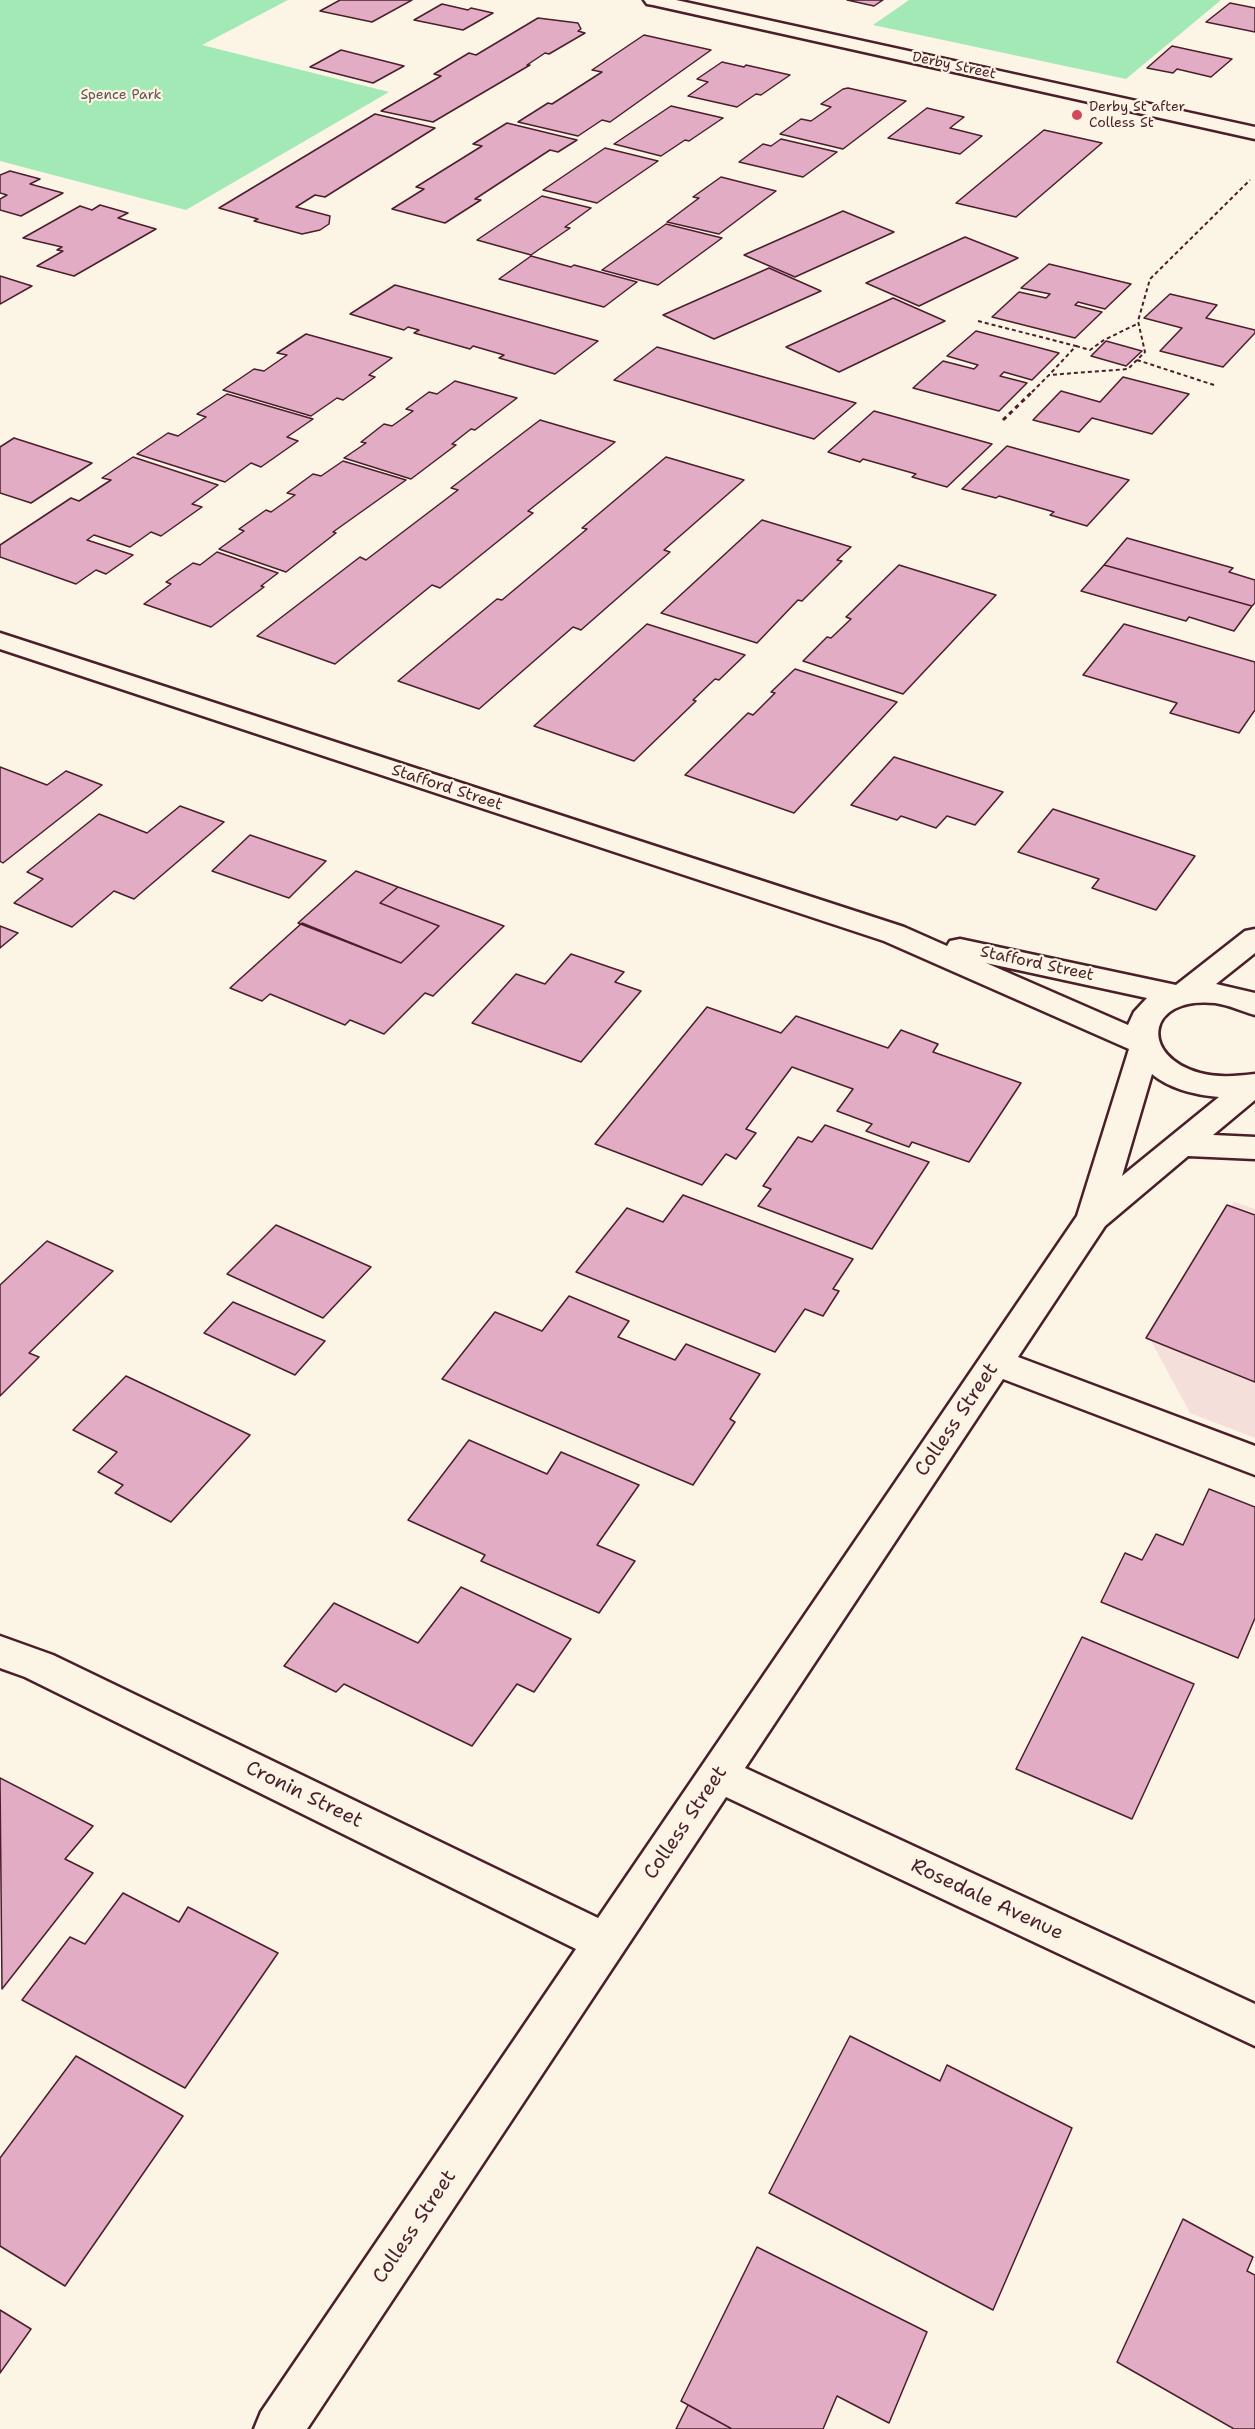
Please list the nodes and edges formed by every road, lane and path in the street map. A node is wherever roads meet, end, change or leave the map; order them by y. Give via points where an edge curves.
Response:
1 (653, 0) edge
2 (1255, 133) edge
3 (1255, 176) edge
4 (978, 321) dead end
5 (1139, 323) junction
6 (1077, 346) junction
7 (1137, 360) junction
8 (1048, 375) junction
9 (1214, 384) dead end
10 (1003, 420) dead end
11 (0, 641) edge
12 (894, 934) junction
13 (1255, 938) edge
14 (1181, 995) junction
15 (1255, 1005) edge
16 (1144, 1045) junction
17 (1255, 1084) edge
18 (1182, 1145) junction
19 (1255, 1148) edge
20 (1093, 1218) junction
21 (996, 1362) junction
22 (1255, 1461) edge
23 (0, 1652) edge
24 (718, 1774) junction
25 (606, 1943) junction
26 (1255, 2026) edge
27 (278, 2429) edge

1 - 2 street, Derby Street
3 - 5 path via 1149,279
4 - 6 path
5 - 6 path via 1090,350
5 - 7 path via 1145,352
6 - 8 path
7 - 8 path via 1128,369
7 - 9 path
8 - 10 path
11 - 12 street, Stafford Street
12 - 14 street, Stafford Street
12 - 16 street, Stafford Street
13 - 14 street
14 - 15 street via 1228,996
14 - 16 street, Colless Street via 1164,1001 1145,1019
16 - 17 street via 1169,1072 1189,1081 1234,1089
16 - 20 street, Colless Street
17 - 18 street, Colless Street
18 - 19 street
18 - 20 street, Colless Street
20 - 21 street, Colless Street
21 - 22 street
21 - 24 street, Colless Street
23 - 25 street, Cronin Street via 39,1666
24 - 25 street, Colless Street
24 - 26 street, Rosedale Avenue
25 - 27 street, Colless Street

